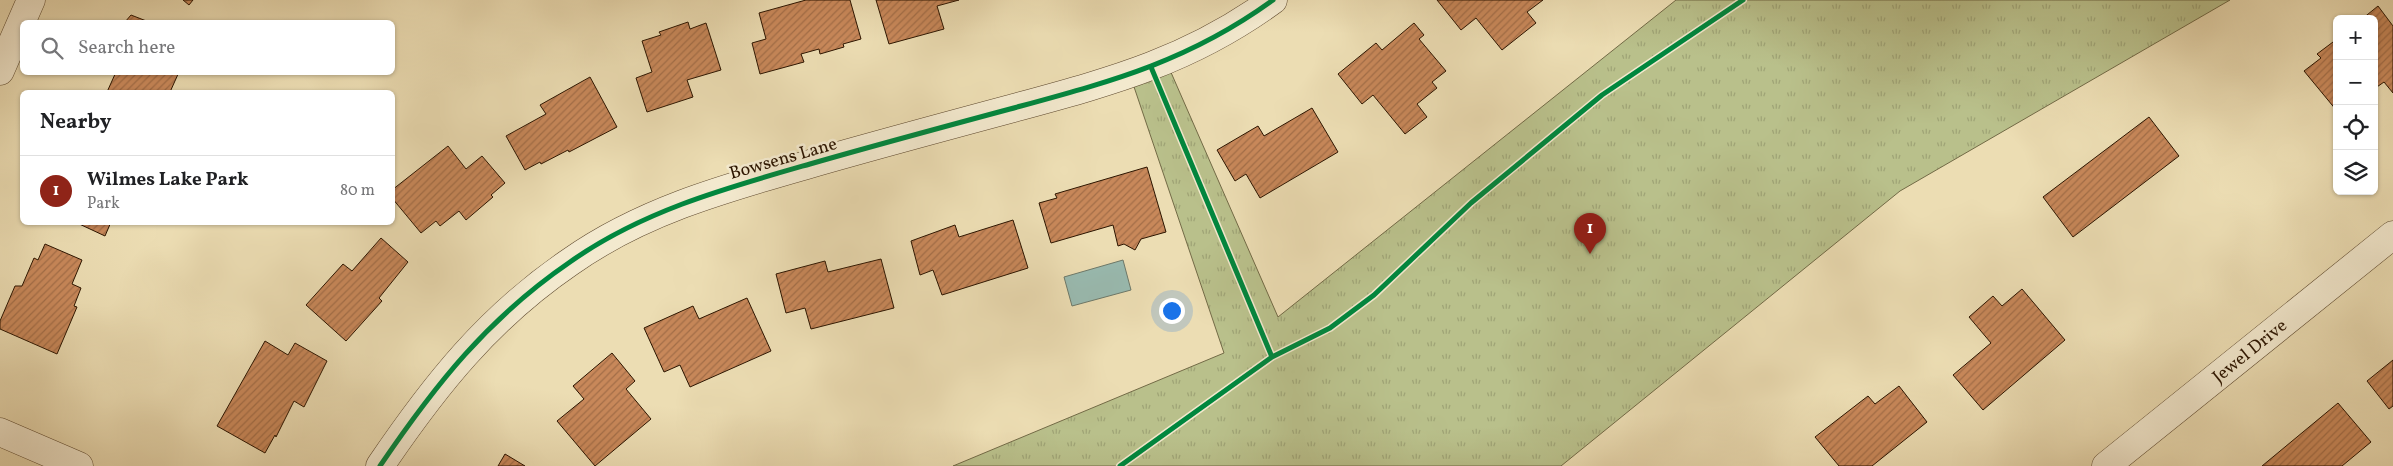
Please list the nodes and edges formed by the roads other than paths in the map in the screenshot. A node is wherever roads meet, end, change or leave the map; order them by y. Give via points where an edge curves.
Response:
1 (31, 0) edge
2 (1273, 0) edge
3 (22, 20) edge
4 (20, 25) edge
5 (0, 71) edge
6 (2393, 234) edge
7 (0, 432) edge
8 (79, 466) edge
9 (380, 466) edge
10 (2106, 466) edge

1 - 3 street
2 - 9 street, Bowsens Lane via 1210,40 1151,67 1104,83 742,183 669,208 628,227 547,278 492,325 424,402
4 - 5 street
6 - 10 street, Jewel Drive
7 - 8 street

